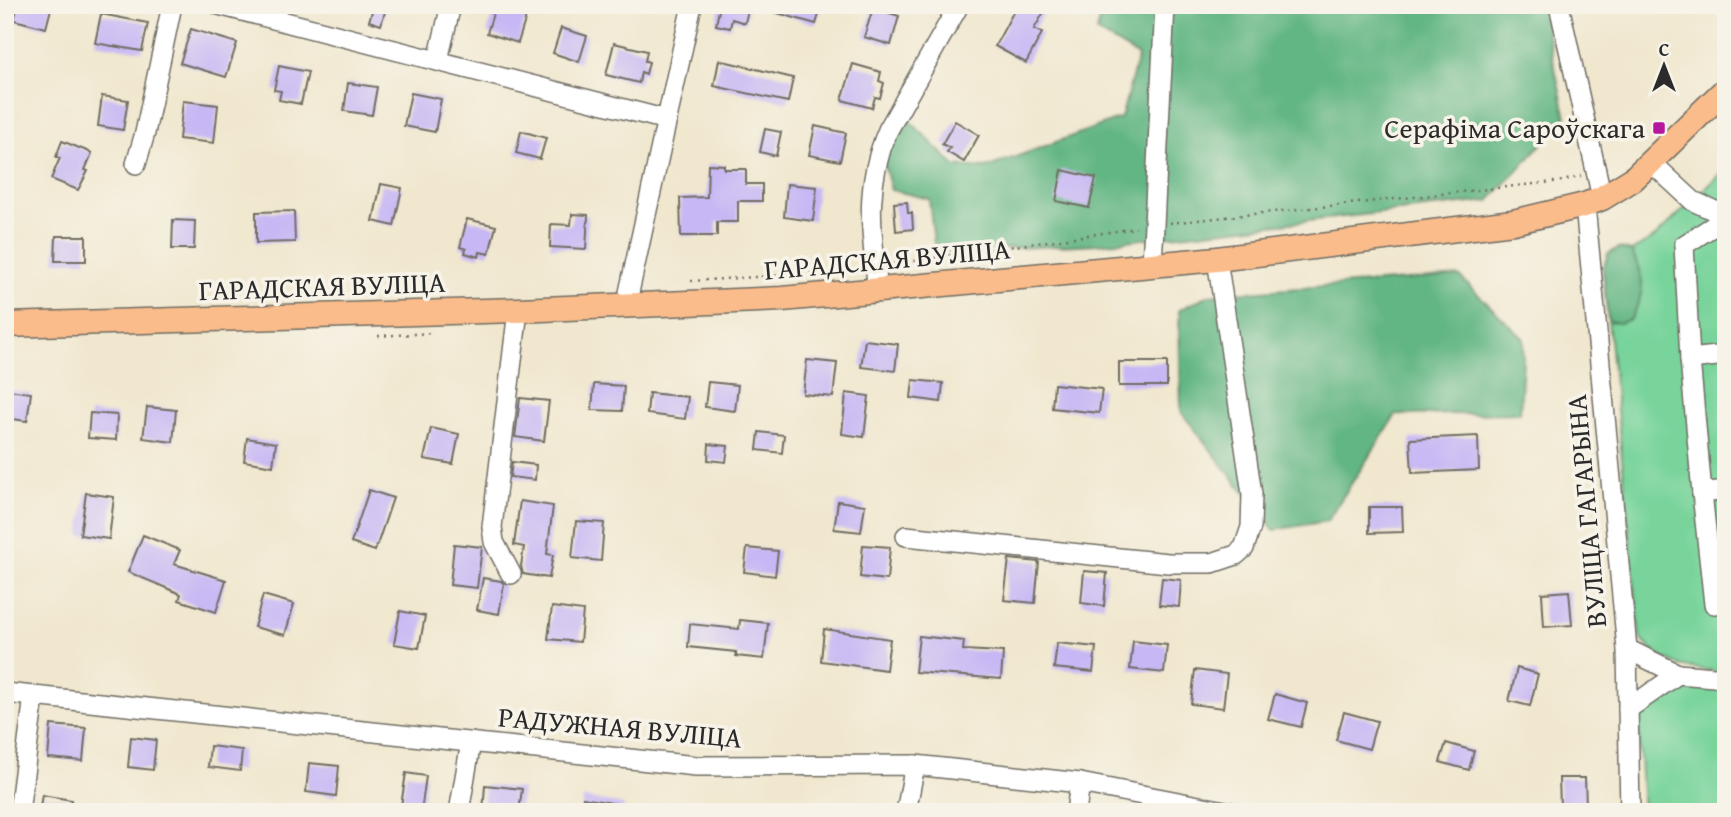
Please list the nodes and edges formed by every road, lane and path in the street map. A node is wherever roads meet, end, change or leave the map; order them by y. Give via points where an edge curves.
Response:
1 (172, 5) edge
2 (451, 5) edge
3 (692, 5) edge
4 (959, 5) edge
5 (1166, 5) edge
6 (1559, 5) edge
7 (224, 6) edge
8 (438, 60) junction
9 (1726, 89) edge
10 (667, 120) junction
11 (1651, 163) junction
12 (136, 164) dead end
13 (1596, 172) junction
14 (1594, 202) junction
15 (1726, 217) edge
16 (1153, 225) junction
17 (1217, 259) junction
18 (1152, 265) junction
19 (877, 278) junction
20 (684, 281) dead end
21 (626, 306) junction
22 (518, 310) junction
23 (5, 325) edge
24 (1726, 355) edge
25 (1690, 359) junction
26 (1726, 490) edge
27 (1702, 493) junction
28 (906, 536) dead end
29 (512, 574) dead end
30 (1726, 601) edge
31 (1627, 649) junction
32 (1678, 674) junction
33 (1726, 678) edge
34 (5, 693) edge
35 (34, 696) junction
36 (1628, 709) junction
37 (471, 742) junction
38 (915, 765) junction
39 (1080, 783) junction
40 (19, 812) edge
41 (459, 812) edge
42 (906, 812) edge
43 (1076, 812) edge
44 (1230, 812) edge
45 (1630, 812) edge

1 - 12 street
2 - 8 street
3 - 10 street
4 - 19 street via 880,149 870,219
5 - 16 street
6 - 13 street, ВУЛІЦА ГАГАРЫНА
7 - 8 street
8 - 10 street
9 - 11 main road, ГАРАДСКАЯ ВУЛІЦА
10 - 21 street
11 - 14 main road, ГАРАДСКАЯ ВУЛІЦА
11 - 15 street via 1693,201
13 - 14 street, ВУЛІЦА ГАГАРЫНА
13 - 16 path via 1563,181
14 - 17 main road, ГАРАДСКАЯ ВУЛІЦА via 1513,222
14 - 31 street, ВУЛІЦА ГАГАРЫНА
15 - 25 street via 1684,245
16 - 18 street
16 - 19 path
17 - 18 main road, ГАРАДСКАЯ ВУЛІЦА
17 - 28 street via 1252,494 1248,540 1237,555 1212,563 1168,563
18 - 19 main road, ГАРАДСКАЯ ВУЛІЦА
19 - 20 path via 847,272
19 - 21 main road, ГАРАДСКАЯ ВУЛІЦА via 782,299
21 - 22 main road, ГАРАДСКАЯ ВУЛІЦА
22 - 23 main road, ГАРАДСКАЯ ВУЛІЦА
22 - 29 street via 492,527 494,542
24 - 25 street
25 - 27 street
26 - 27 street
27 - 30 street via 1714,604
31 - 32 street
31 - 36 street, ВУЛІЦА ГАГАРЫНА
32 - 33 street
32 - 36 street
34 - 35 street, РАДУЖНАЯ ВУЛІЦА
35 - 37 street, РАДУЖНАЯ ВУЛІЦА
35 - 40 street
36 - 45 street, ВУЛІЦА ГАГАРЫНА
37 - 38 street, РАДУЖНАЯ ВУЛІЦА via 696,766
37 - 41 street
38 - 39 street, РАДУЖНАЯ ВУЛІЦА
38 - 42 street
39 - 43 street
39 - 44 street, РАДУЖНАЯ ВУЛІЦА

